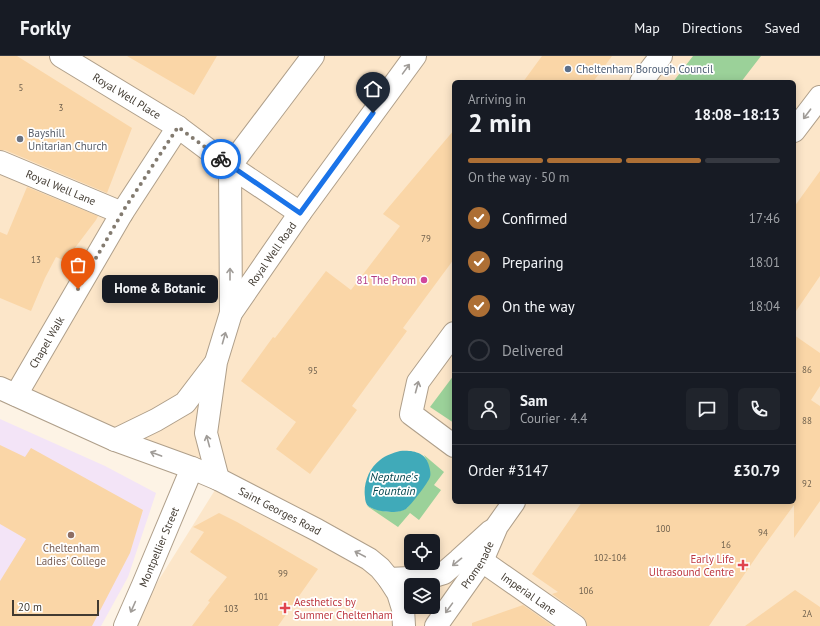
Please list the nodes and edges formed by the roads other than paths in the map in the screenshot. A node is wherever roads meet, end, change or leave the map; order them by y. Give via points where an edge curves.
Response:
1 (61, 56) edge
2 (313, 56) edge
3 (415, 56) edge
4 (660, 56) edge
5 (642, 80) edge
6 (820, 97) edge
7 (178, 127) junction
8 (796, 128) edge
9 (0, 162) edge
10 (230, 166) junction
11 (122, 213) junction
12 (300, 213) junction
13 (231, 313) junction
14 (452, 336) edge
15 (216, 362) junction
16 (8, 392) edge
17 (115, 440) junction
18 (452, 445) edge
19 (192, 468) junction
20 (218, 479) junction
21 (513, 504) edge
22 (497, 526) junction
23 (482, 562) junction
24 (389, 579) junction
25 (125, 626) edge
26 (404, 626) edge
27 (436, 626) edge
28 (575, 626) edge

1 - 7 street, Royal Well Place
2 - 10 street
12 -> 3 street, Royal Well Road
4 - 5 street
6 -> 8 street
7 - 10 street, Royal Well Place
7 - 11 street, Chapel Walk
9 - 11 street, Royal Well Lane
10 - 12 street, Royal Well Place
13 -> 10 street
11 - 16 street, Chapel Walk via 41,352
12 - 13 street, Royal Well Road
15 -> 13 street, Royal Well Road
18 -> 14 street via 408,417 418,382
15 - 17 street, Royal Well Road via 185,404
20 -> 15 street, Royal Well Road via 206,433
16 - 17 street, Saint Georges Road
19 -> 17 street, Saint Georges Road
19 - 20 street, Saint Georges Road
19 -> 25 street, Montpellier Street
24 -> 20 street, Saint Georges Road via 369,558
21 - 22 street, Promenade
22 - 23 street, Promenade
22 -> 24 street via 444,573
23 -> 27 street, Promenade
23 - 28 street, Imperial Lane
24 - 26 street, Saint Georges Road via 398,593 403,609

